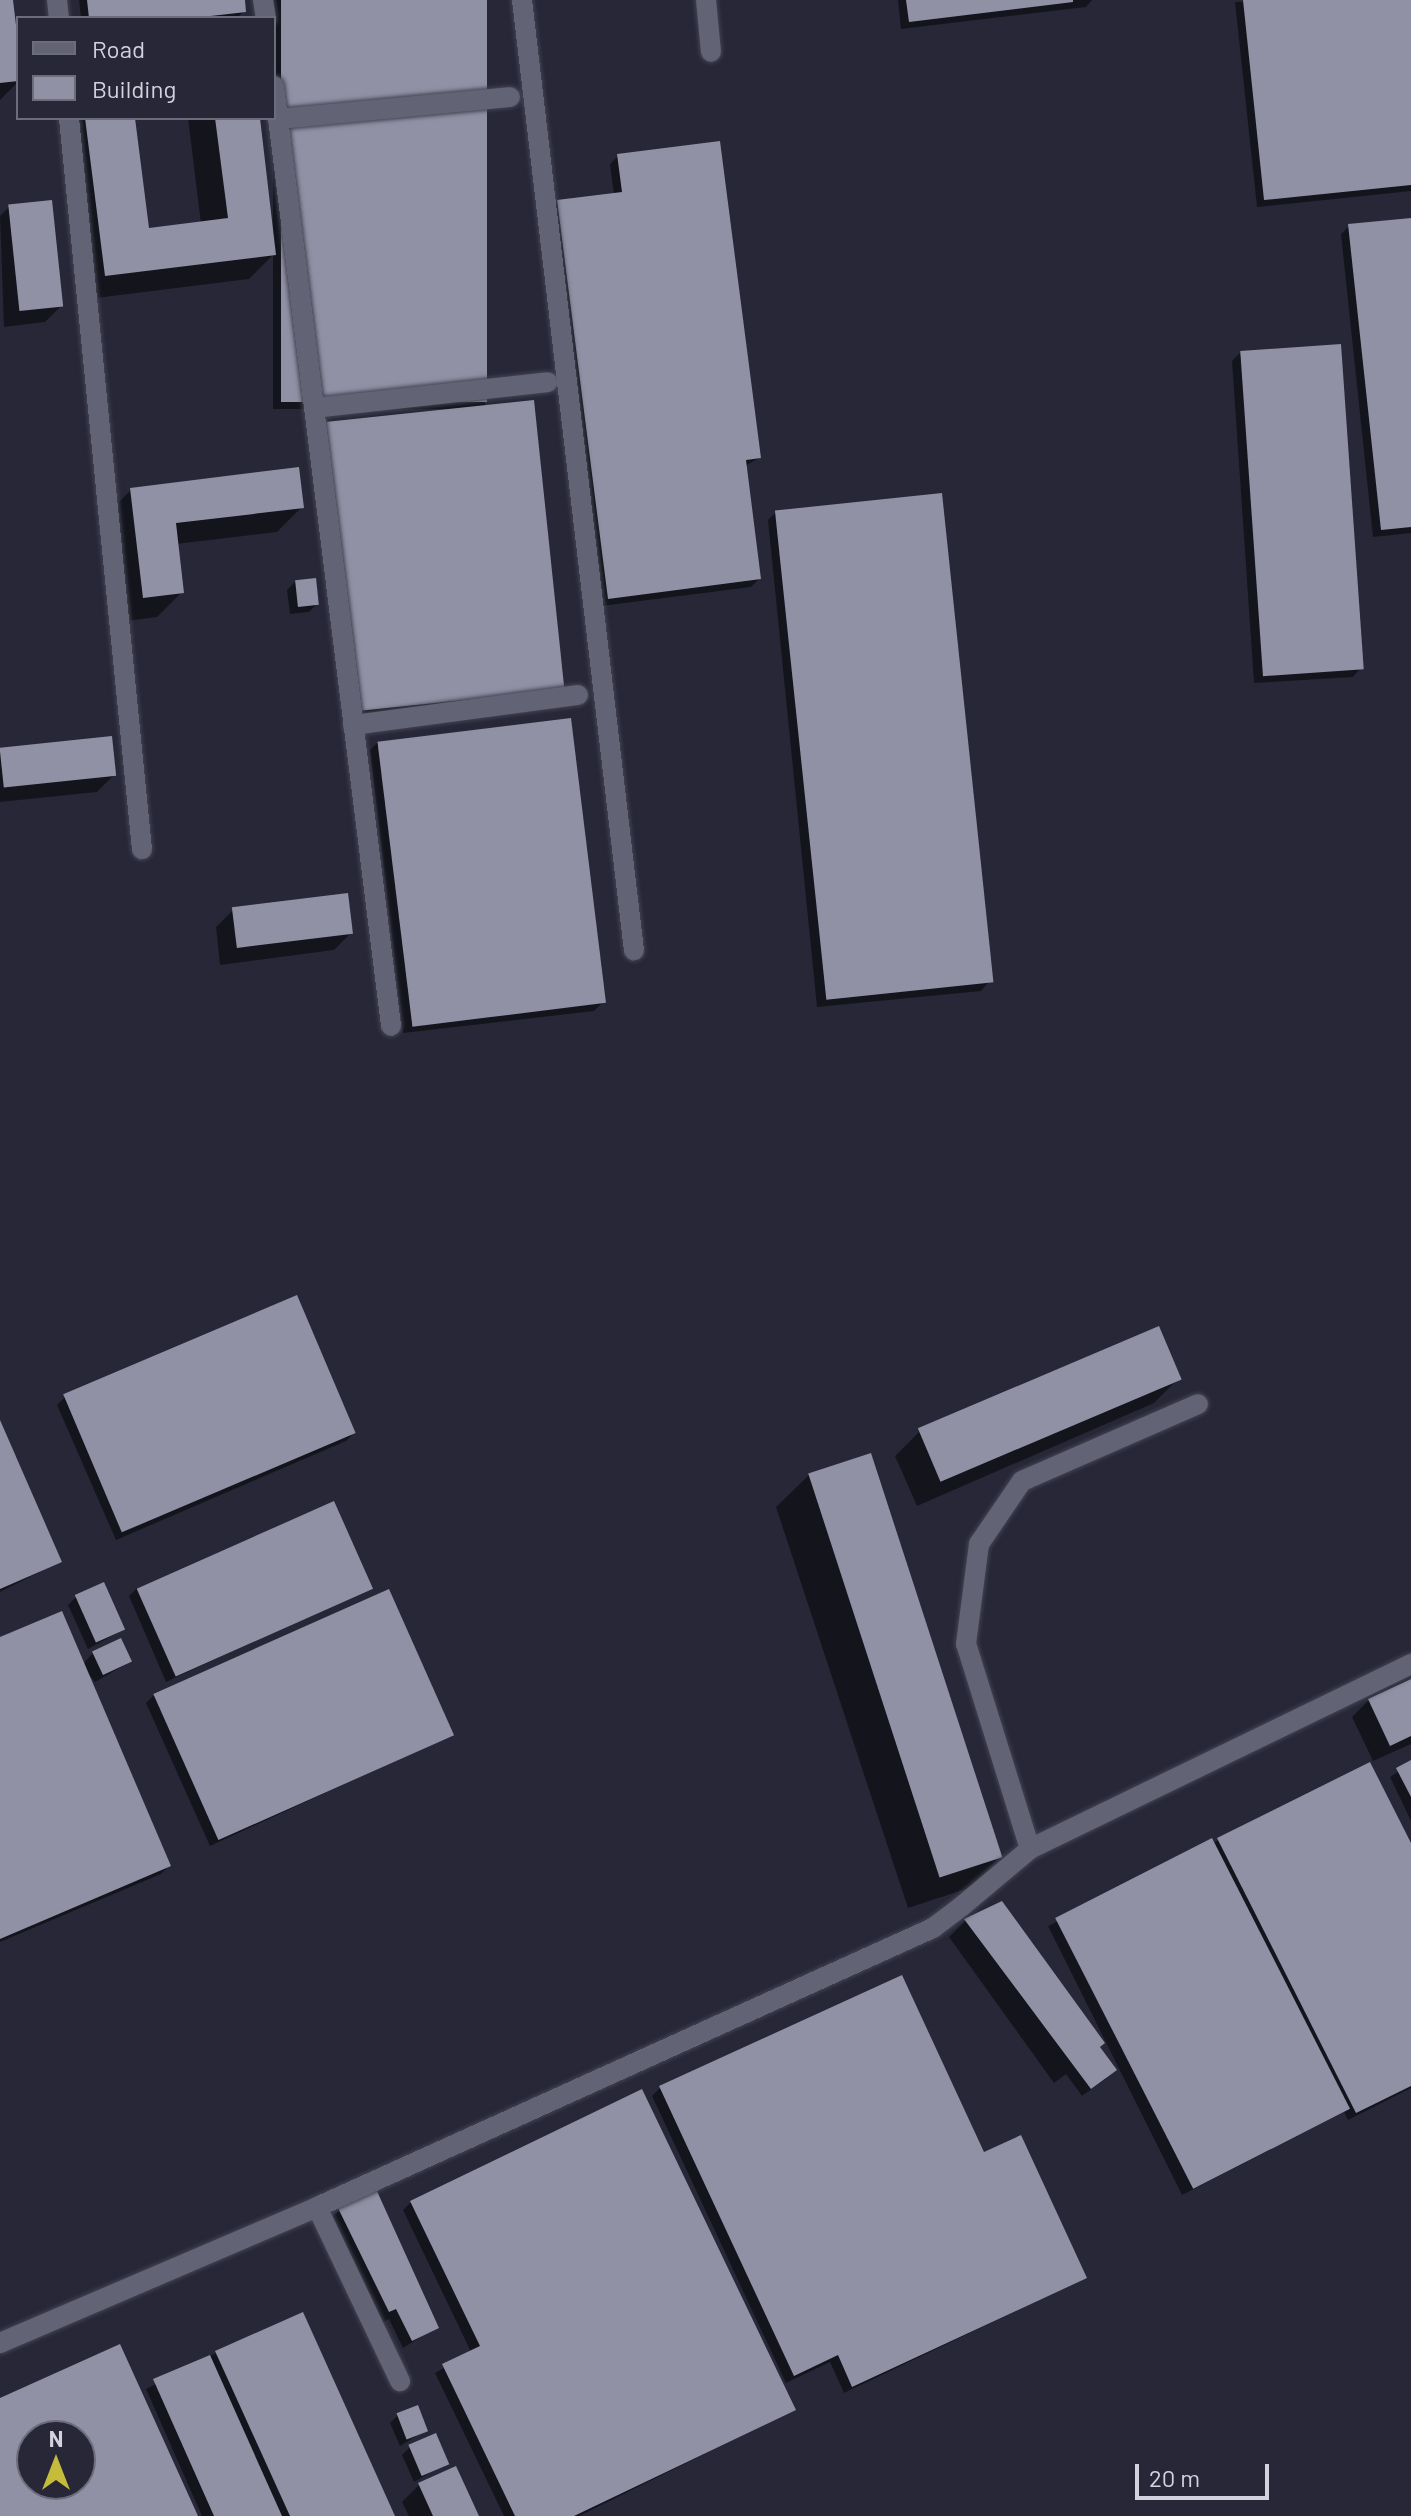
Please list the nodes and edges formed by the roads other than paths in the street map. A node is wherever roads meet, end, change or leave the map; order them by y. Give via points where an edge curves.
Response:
1 (522, 0) edge
2 (706, 0) edge
3 (711, 52) dead end
4 (510, 97) dead end
5 (276, 102) edge
6 (278, 119) junction
7 (69, 120) edge
8 (548, 382) dead end
9 (314, 408) junction
10 (578, 695) dead end
11 (353, 725) junction
12 (142, 849) dead end
13 (634, 950) dead end
14 (391, 1026) dead end
15 (1198, 1404) dead end
16 (1411, 1664) edge
17 (1030, 1849) junction
18 (317, 2207) junction
19 (0, 2343) edge
20 (400, 2381) dead end

1 - 13 lane
2 - 3 lane
4 - 6 lane
5 - 6 lane
6 - 9 lane
7 - 12 lane
8 - 9 lane
9 - 11 lane
10 - 11 lane
11 - 14 lane
15 - 17 lane via 1022,1481 979,1544 966,1644
16 - 17 lane
17 - 18 lane via 933,1928
18 - 19 lane
18 - 20 lane

